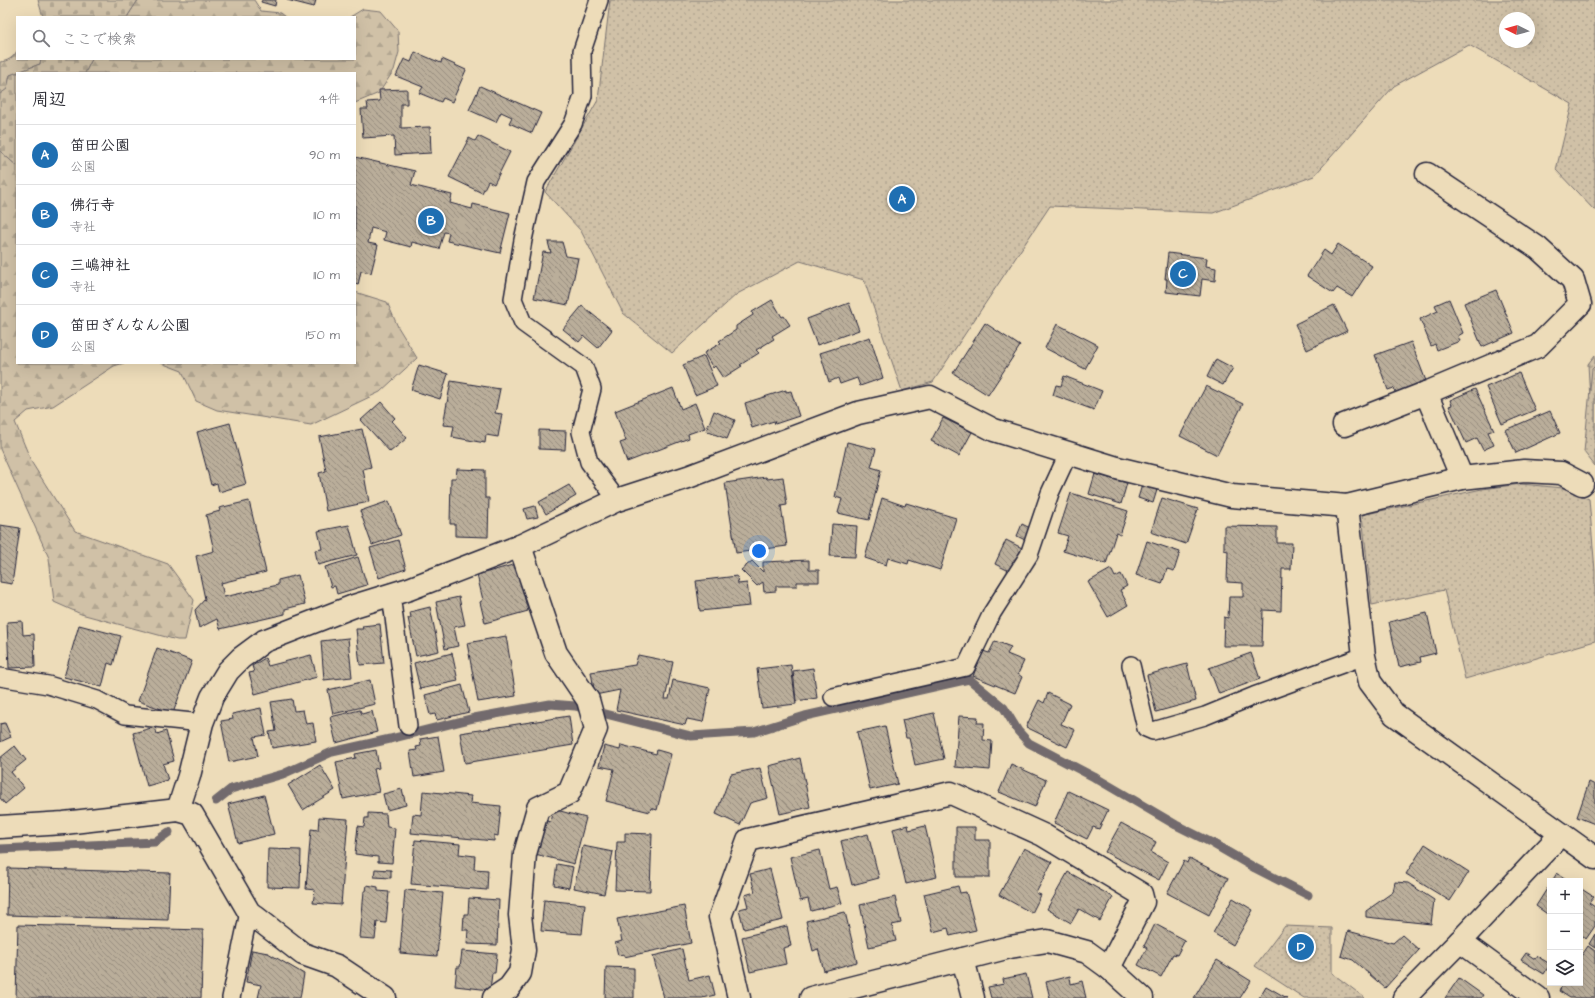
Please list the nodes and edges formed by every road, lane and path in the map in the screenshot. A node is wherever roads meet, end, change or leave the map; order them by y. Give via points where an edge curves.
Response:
1 (599, 0) edge
2 (1427, 174) dead end
3 (1426, 393) junction
4 (1344, 425) dead end
5 (1068, 452) junction
6 (1462, 478) junction
7 (1589, 487) edge
8 (617, 500) junction
9 (1347, 506) junction
10 (520, 546) junction
11 (391, 594) junction
12 (1364, 656) junction
13 (1131, 665) dead end
14 (0, 677) edge
15 (833, 697) dead end
16 (202, 723) junction
17 (408, 726) dead end
18 (178, 810) junction
19 (0, 827) edge
20 (1561, 834) junction
21 (1595, 858) edge
22 (249, 912) junction
23 (1460, 941) junction
24 (963, 959) junction
25 (1109, 968) junction
26 (231, 998) edge
27 (385, 998) edge
28 (494, 998) edge
29 (739, 998) edge
30 (811, 998) edge
31 (973, 998) edge
32 (1142, 998) edge
33 (1404, 998) edge
34 (1538, 998) edge

1 - 8 lane via 582,51 583,96 573,124 536,182 513,299 523,323 584,367 592,389 581,432 589,462
2 - 3 street via 1538,248 1573,280 1580,304 1538,346
3 - 4 street
3 - 6 street
5 - 8 street via 994,430 930,397 858,413 688,477
5 - 9 street via 1117,468 1232,496
5 - 15 lane via 1050,493 1029,555 992,613 966,667
6 - 7 street via 1524,471 1561,474
6 - 9 street
8 - 10 street
9 - 12 street
10 - 11 street
10 - 28 street via 556,653 588,700 596,729 569,793 538,808 525,854 520,915 524,950 520,973 509,988
11 - 16 street via 264,641 228,671 212,697
11 - 17 lane
12 - 13 lane via 1205,716 1153,731 1146,728
12 - 20 street via 1370,682 1394,714
14 - 16 lane via 48,685 97,700 125,715
16 - 18 street
18 - 19 street via 64,823
18 - 22 street via 192,814
20 - 21 street
20 - 23 street
22 - 26 lane
22 - 27 street via 303,954 338,966
23 - 33 street
23 - 34 street
24 - 25 street via 1047,941 1087,952
24 - 30 street
24 - 31 street
25 - 29 street via 1143,902 1141,894 1043,835 950,793 748,840 720,917
25 - 32 street

